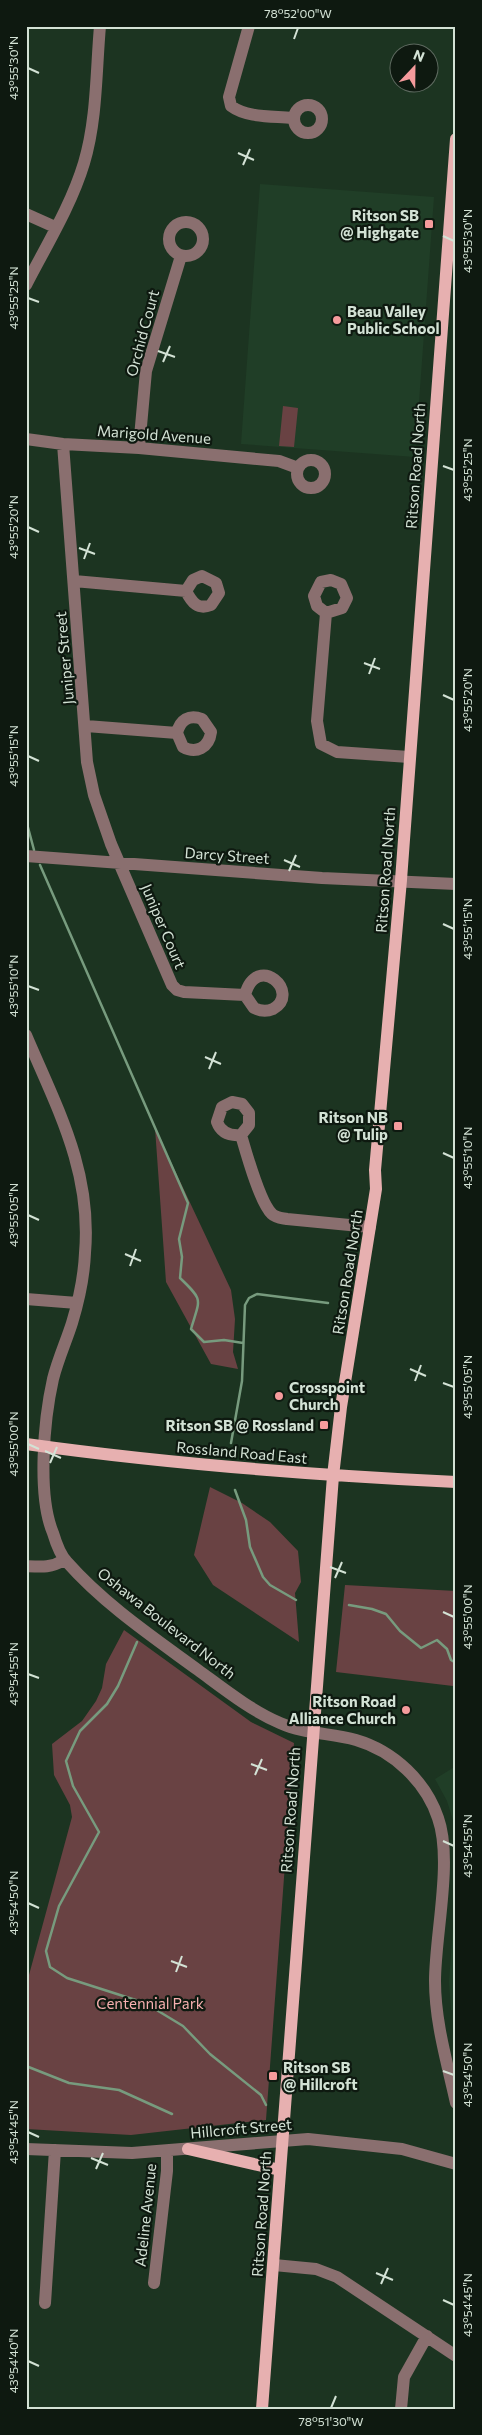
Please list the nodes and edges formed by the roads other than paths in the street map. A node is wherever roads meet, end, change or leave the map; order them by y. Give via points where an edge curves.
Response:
1 (100, 26) edge
2 (249, 26) edge
3 (292, 118) dead end
4 (456, 139) edge
5 (454, 173) edge
6 (26, 214) edge
7 (55, 227) junction
8 (181, 256) dead end
9 (26, 285) edge
10 (26, 439) edge
11 (63, 444) junction
12 (139, 448) junction
13 (298, 468) dead end
14 (74, 580) junction
15 (186, 591) dead end
16 (326, 613) dead end
17 (86, 726) junction
18 (177, 733) dead end
19 (409, 757) junction
20 (26, 856) edge
21 (121, 864) junction
22 (401, 880) junction
23 (456, 884) edge
24 (245, 995) dead end
25 (26, 1035) edge
26 (241, 1134) dead end
27 (370, 1227) junction
28 (26, 1299) edge
29 (77, 1303) junction
30 (26, 1444) edge
31 (45, 1447) junction
32 (333, 1476) junction
33 (456, 1482) edge
34 (64, 1560) junction
35 (26, 1566) edge
36 (312, 1732) junction
37 (456, 2102) edge
38 (282, 2140) junction
39 (26, 2148) edge
40 (188, 2149) junction
41 (55, 2150) junction
42 (167, 2151) junction
43 (456, 2164) edge
44 (280, 2170) junction
45 (274, 2265) junction
46 (154, 2283) dead end
47 (45, 2303) dead end
48 (427, 2336) junction
49 (456, 2356) edge
50 (262, 2409) edge
51 (401, 2409) edge

1 - 7 street via 91,129 84,163
2 - 3 street via 229,97 231,106 248,114
4 - 5 main road, Ritson Road North
5 - 19 main road, Ritson Road North
6 - 7 street
7 - 9 street
8 - 12 street, Orchid Court via 146,371
10 - 11 street, Marigold Avenue
11 - 12 street, Marigold Avenue
11 - 14 street, Juniper Street
12 - 13 street, Marigold Avenue via 279,461
14 - 15 street
14 - 17 street, Juniper Street
16 - 19 street via 317,721 321,744 337,752
17 - 18 street
17 - 21 street, Juniper Street via 87,762 94,795
19 - 22 main road, Ritson Road North
20 - 21 street, Darcy Street
21 - 22 street, Darcy Street via 322,878
21 - 24 street, Juniper Court via 172,985 177,990
22 - 23 street, Darcy Street
22 - 27 main road, Ritson Road North via 376,1188
25 - 29 street, Oshawa Boulevard North via 80,1170 86,1203 86,1249
26 - 27 street via 271,1214 278,1218
27 - 32 main road, Ritson Road North
28 - 29 street
29 - 31 street, Oshawa Boulevard North via 53,1378
30 - 31 main road, Rossland Road East
31 - 32 main road, Rossland Road East via 183,1464
31 - 34 street, Oshawa Boulevard North via 46,1512
32 - 33 main road, Rossland Road East
32 - 36 main road, Ritson Road North
34 - 35 street via 46,1568
34 - 36 street, Oshawa Boulevard North via 125,1614 244,1702 282,1724
36 - 37 street, Oshawa Boulevard North via 358,1741 406,1768 424,1790 438,1818 444,1842 435,1979 436,2014
36 - 38 main road, Ritson Road North
38 - 40 street, Hillcroft Street
38 - 43 street, Hillcroft Street via 378,2145
38 - 44 main road, Ritson Road North
39 - 41 street, Hillcroft Street
40 - 42 street, Hillcroft Street
40 - 44 main road
41 - 42 street, Hillcroft Street
41 - 47 street
42 - 46 street, Adeline Avenue
44 - 45 main road, Ritson Road North
45 - 48 street via 316,2269 337,2277
45 - 50 main road, Ritson Road North
48 - 49 street
48 - 51 street via 404,2377

